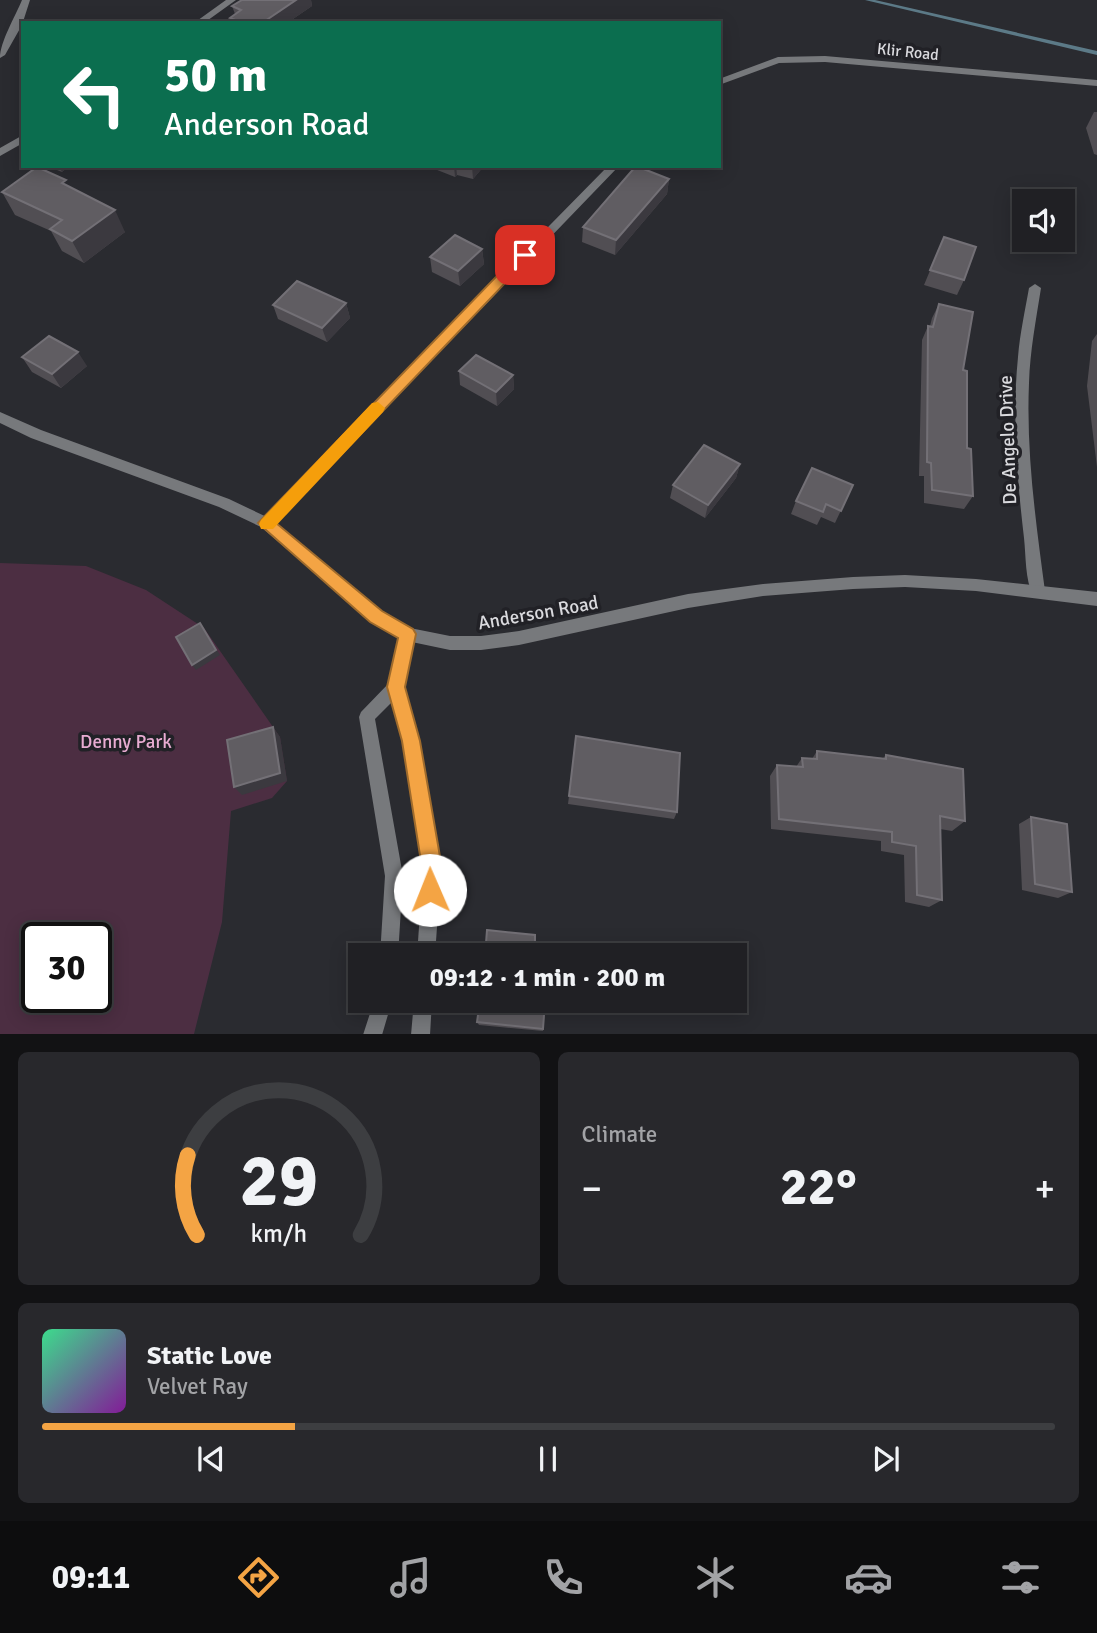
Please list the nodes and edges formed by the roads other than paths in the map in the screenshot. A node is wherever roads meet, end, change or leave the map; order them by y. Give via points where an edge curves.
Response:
1 (26, 0) edge
2 (232, 0) edge
3 (201, 21) edge
4 (0, 55) edge
5 (721, 81) edge
6 (1097, 83) edge
7 (21, 139) edge
8 (0, 153) edge
9 (612, 168) edge
10 (1035, 288) dead end
11 (0, 417) edge
12 (266, 523) junction
13 (1038, 591) junction
14 (1097, 599) edge
15 (407, 634) junction
16 (396, 687) junction
17 (390, 943) edge
18 (427, 943) edge
19 (379, 1013) edge
20 (422, 1013) edge
21 (372, 1034) edge
22 (420, 1034) edge

1 - 4 street
2 - 3 street
5 - 6 street, Klir Road via 778,60 825,59
7 - 8 street
9 - 12 street
10 - 13 street, De Angelo Drive via 1024,358 1023,421
11 - 12 street, Anderson Road
12 - 15 street, Anderson Road via 376,617
13 - 14 street, Anderson Road
13 - 15 street, Anderson Road via 905,581 853,583 688,601 481,643 450,643
15 - 16 street
16 - 17 street via 367,716 394,876
16 - 18 street via 411,741 432,868
19 - 21 street
20 - 22 street

